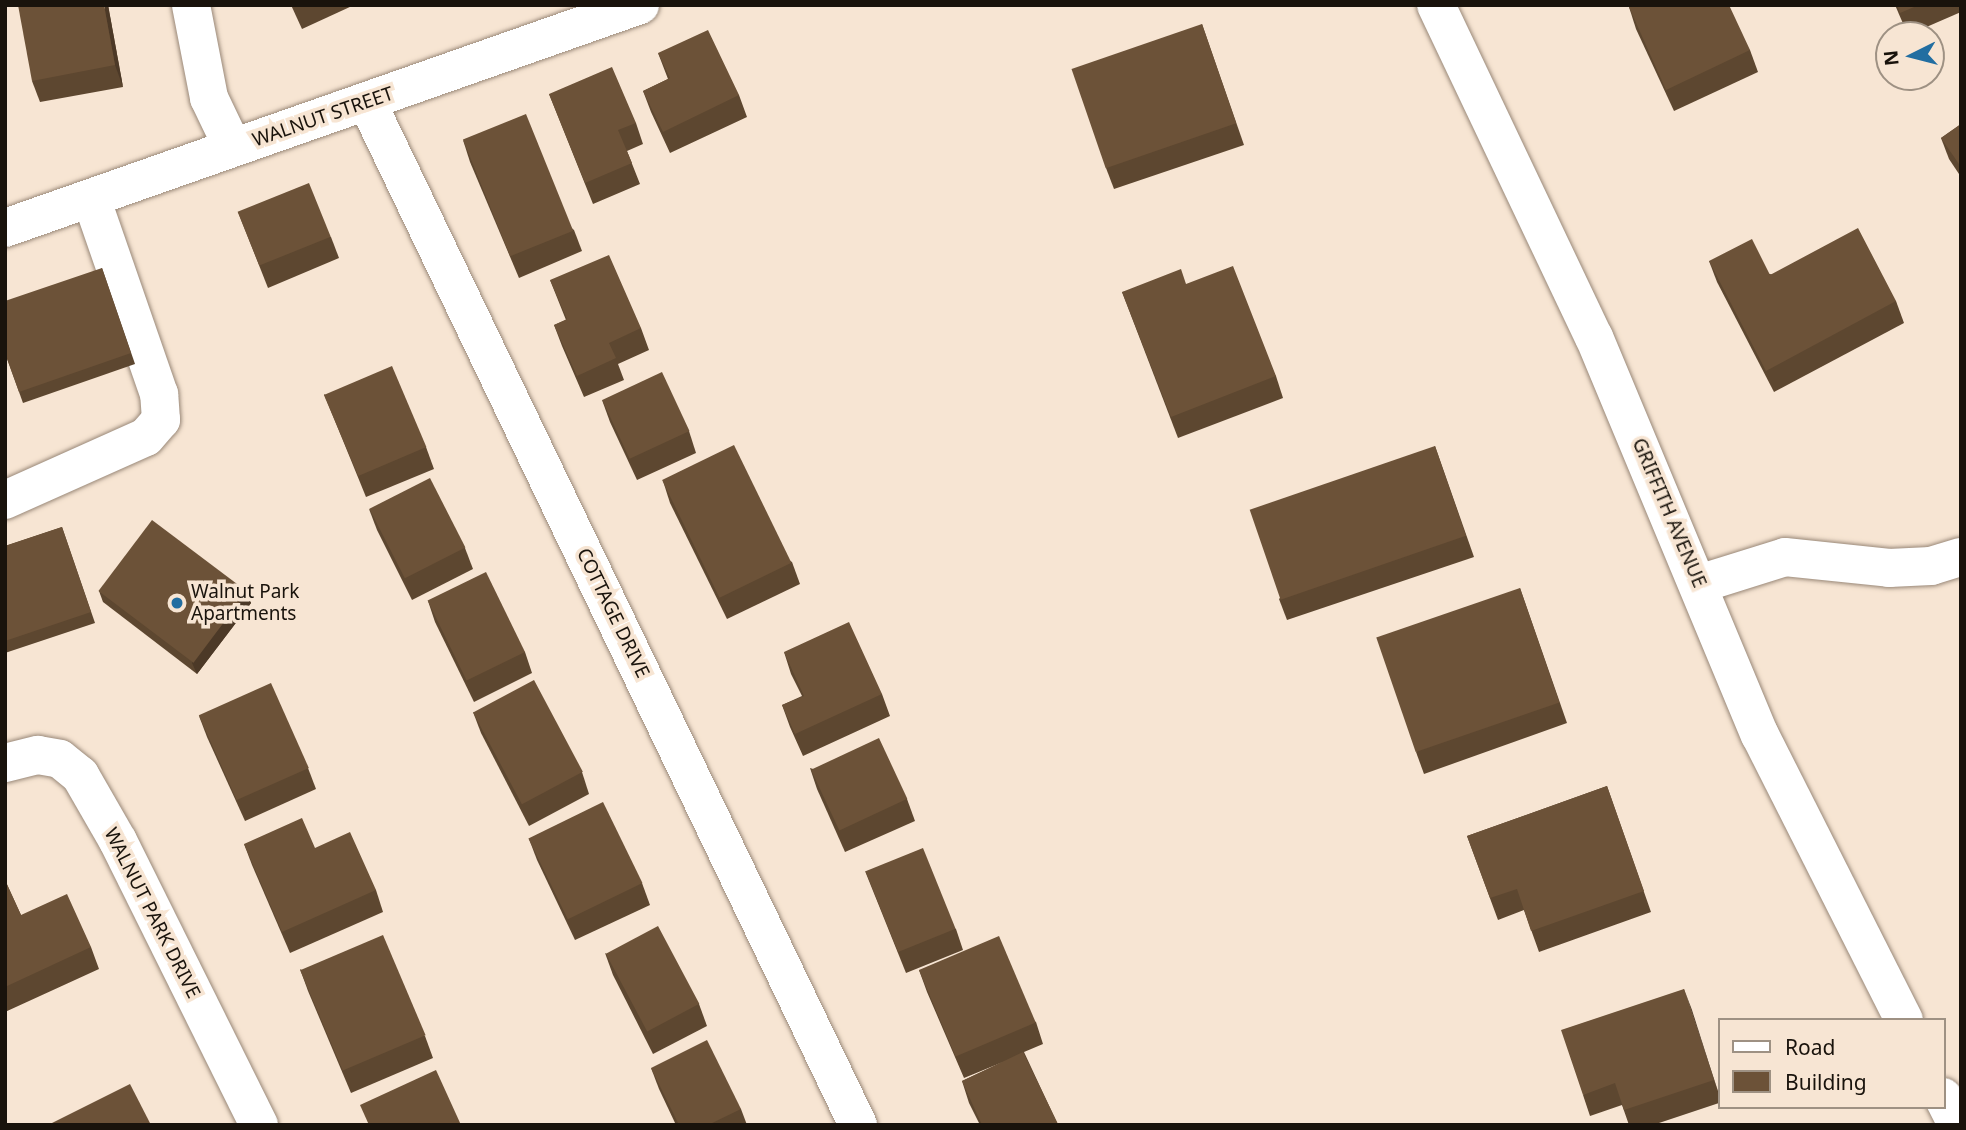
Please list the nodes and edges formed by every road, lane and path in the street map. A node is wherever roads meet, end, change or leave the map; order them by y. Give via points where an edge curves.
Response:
1 (191, 5) edge
2 (640, 5) edge
3 (1444, 7) edge
4 (367, 102) junction
5 (233, 148) junction
6 (91, 198) junction
7 (5, 228) edge
8 (5, 500) edge
9 (1961, 557) edge
10 (1699, 584) junction
11 (5, 763) edge
12 (1903, 1018) edge
13 (1945, 1101) edge
14 (259, 1125) edge
15 (858, 1125) edge
16 (1958, 1125) edge

1 - 5 street via 209,98
2 - 4 street, WALNUT STREET
3 - 10 street, GRIFFITH AVENUE via 1594,337
4 - 5 street, WALNUT STREET
4 - 15 street, COTTAGE DRIVE
5 - 6 street, WALNUT STREET
6 - 7 street, WALNUT STREET
6 - 8 street via 159,394 161,420 146,437
9 - 10 street via 1931,566 1889,568 1785,557
10 - 12 street, GRIFFITH AVENUE via 1760,735
11 - 14 street, WALNUT PARK DRIVE via 38,755 60,758 79,775 118,841
13 - 16 street

